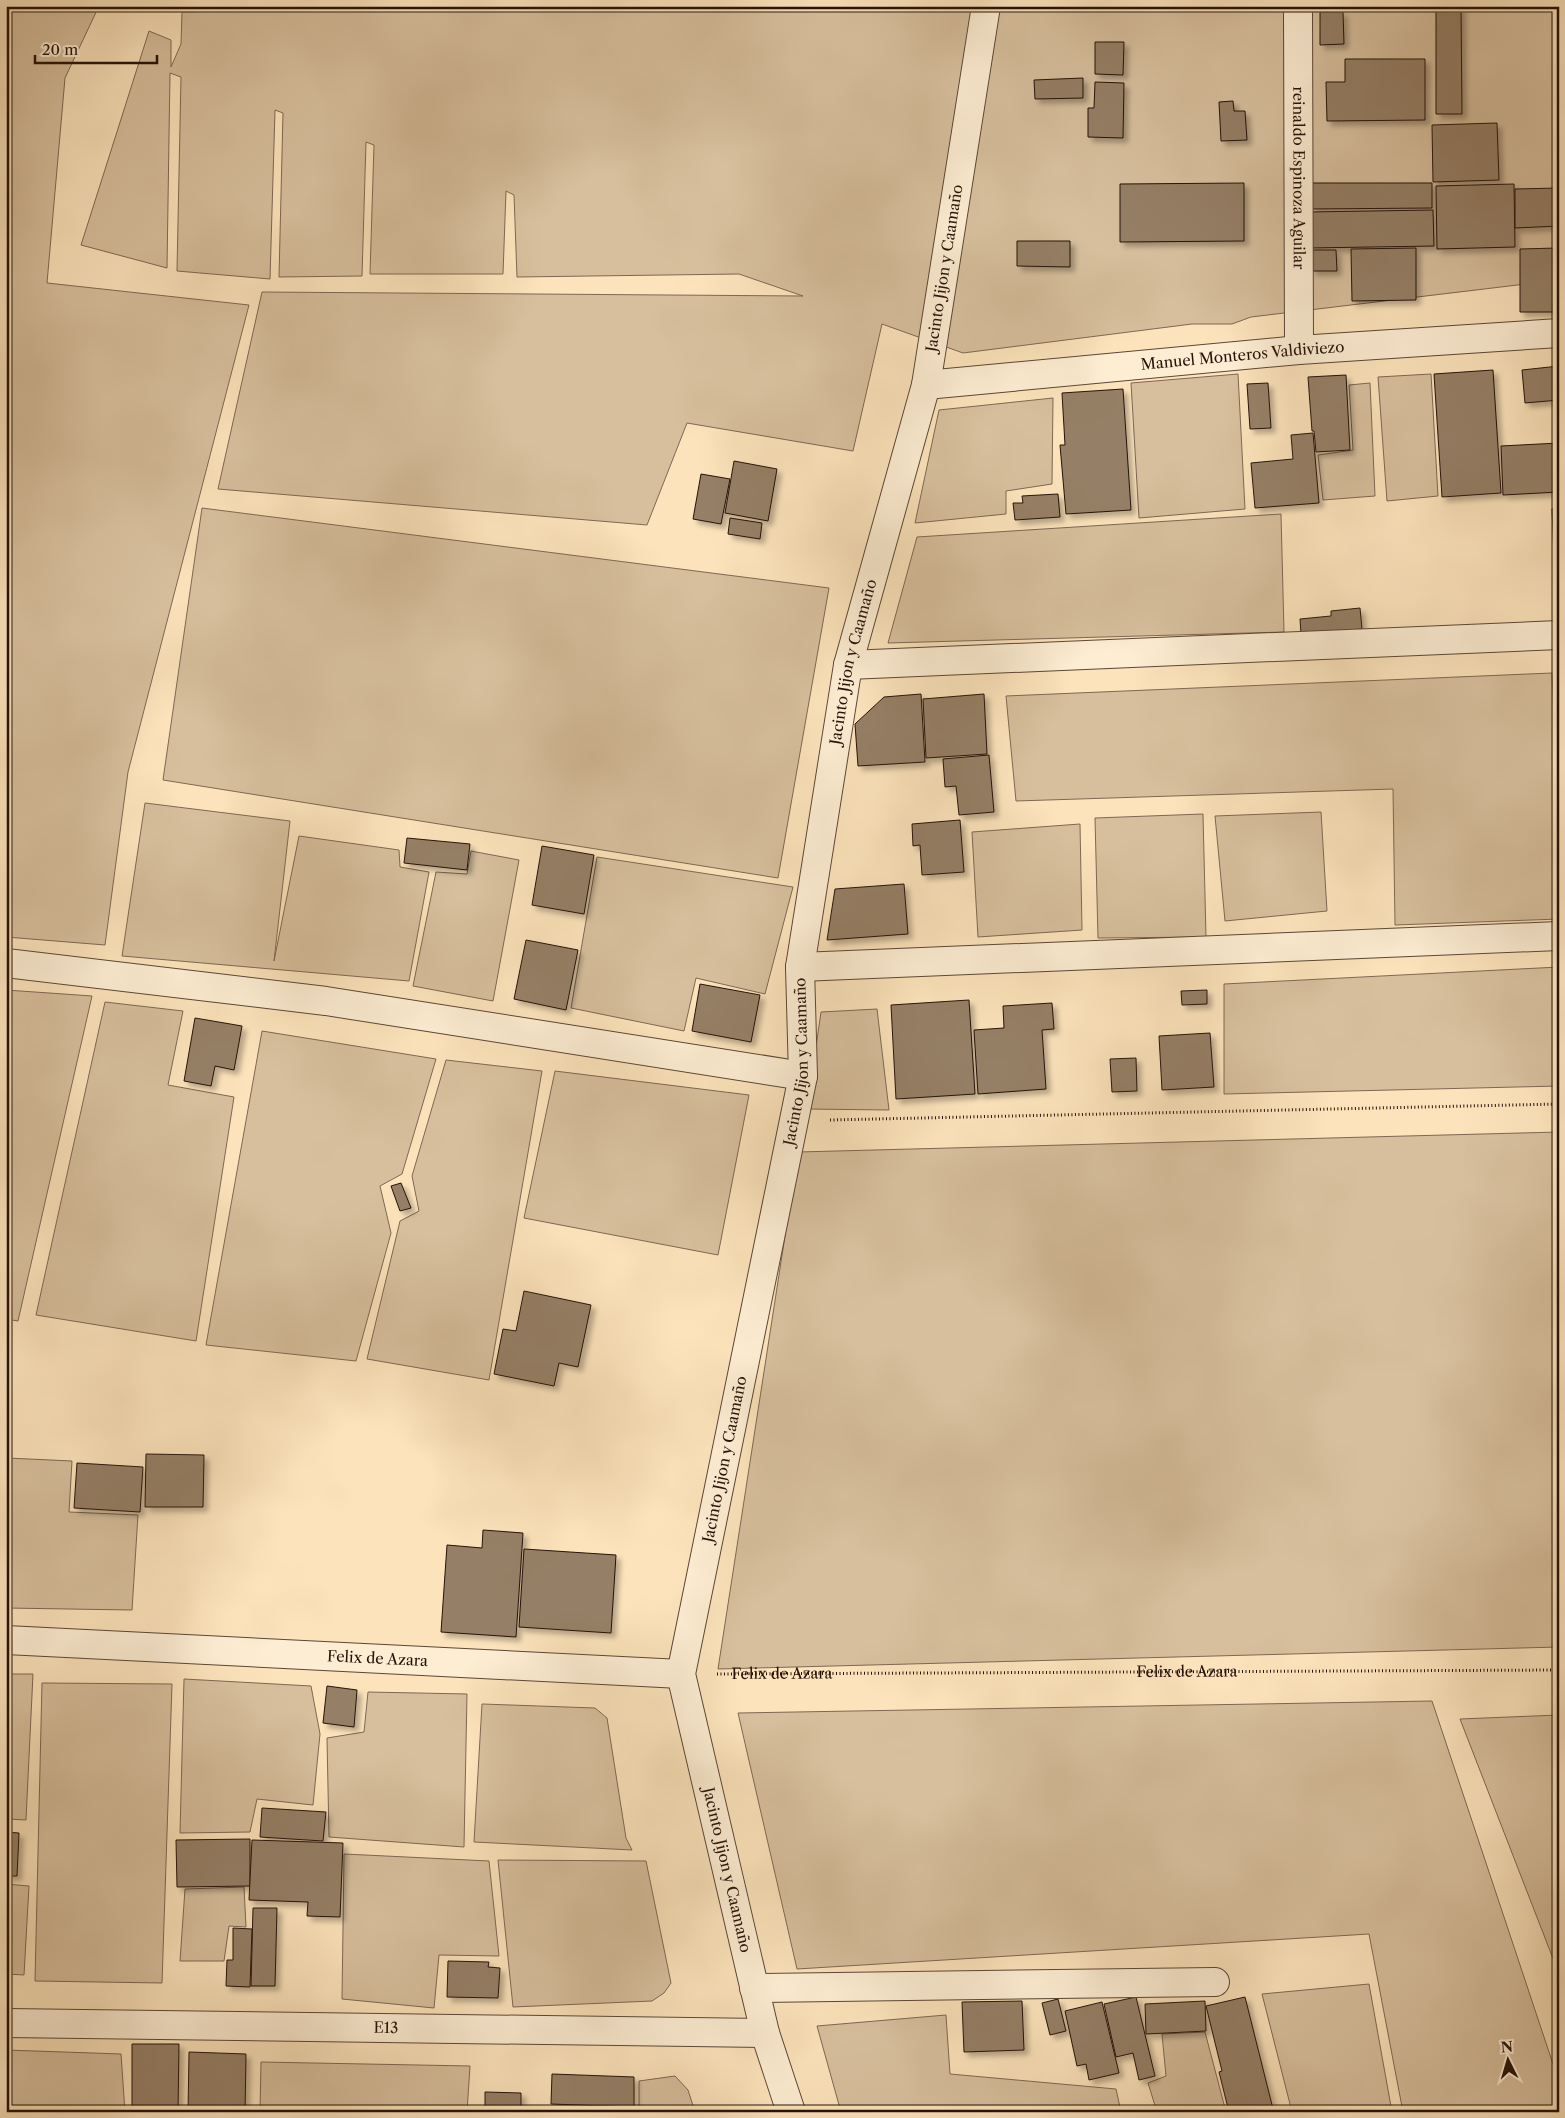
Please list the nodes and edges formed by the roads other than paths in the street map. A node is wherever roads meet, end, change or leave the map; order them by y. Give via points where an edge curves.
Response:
1 (986, 6) edge
2 (1298, 6) edge
3 (1559, 333) edge
4 (1299, 350) junction
5 (926, 385) junction
6 (1559, 635) edge
7 (848, 665) junction
8 (1559, 936) edge
9 (6, 963) edge
10 (800, 968) junction
11 (802, 1076) junction
12 (6, 1640) edge
13 (681, 1674) junction
14 (1215, 1982) dead end
15 (754, 1988) junction
16 (6, 2023) edge
17 (765, 2033) junction
18 (791, 2112) edge

1 - 5 street, Jacinto Jijon y Caamaño
2 - 4 street, reinaldo Espinoza Aguilar
3 - 4 street, Manuel Monteros Valdiviezo
4 - 5 street, Manuel Monteros Valdiviezo
5 - 7 street, Jacinto Jijon y Caamaño
6 - 7 street
7 - 10 street, Jacinto Jijon y Caamaño
8 - 10 street
9 - 11 street via 326,1001
10 - 11 street, Jacinto Jijon y Caamaño
11 - 13 street, Jacinto Jijon y Caamaño
12 - 13 street, Felix de Azara
13 - 15 street, Jacinto Jijon y Caamaño
14 - 15 street
15 - 17 street, Jacinto Jijon y Caamaño
16 - 17 street, E13
17 - 18 street, Jacinto Jijon y Caamaño

